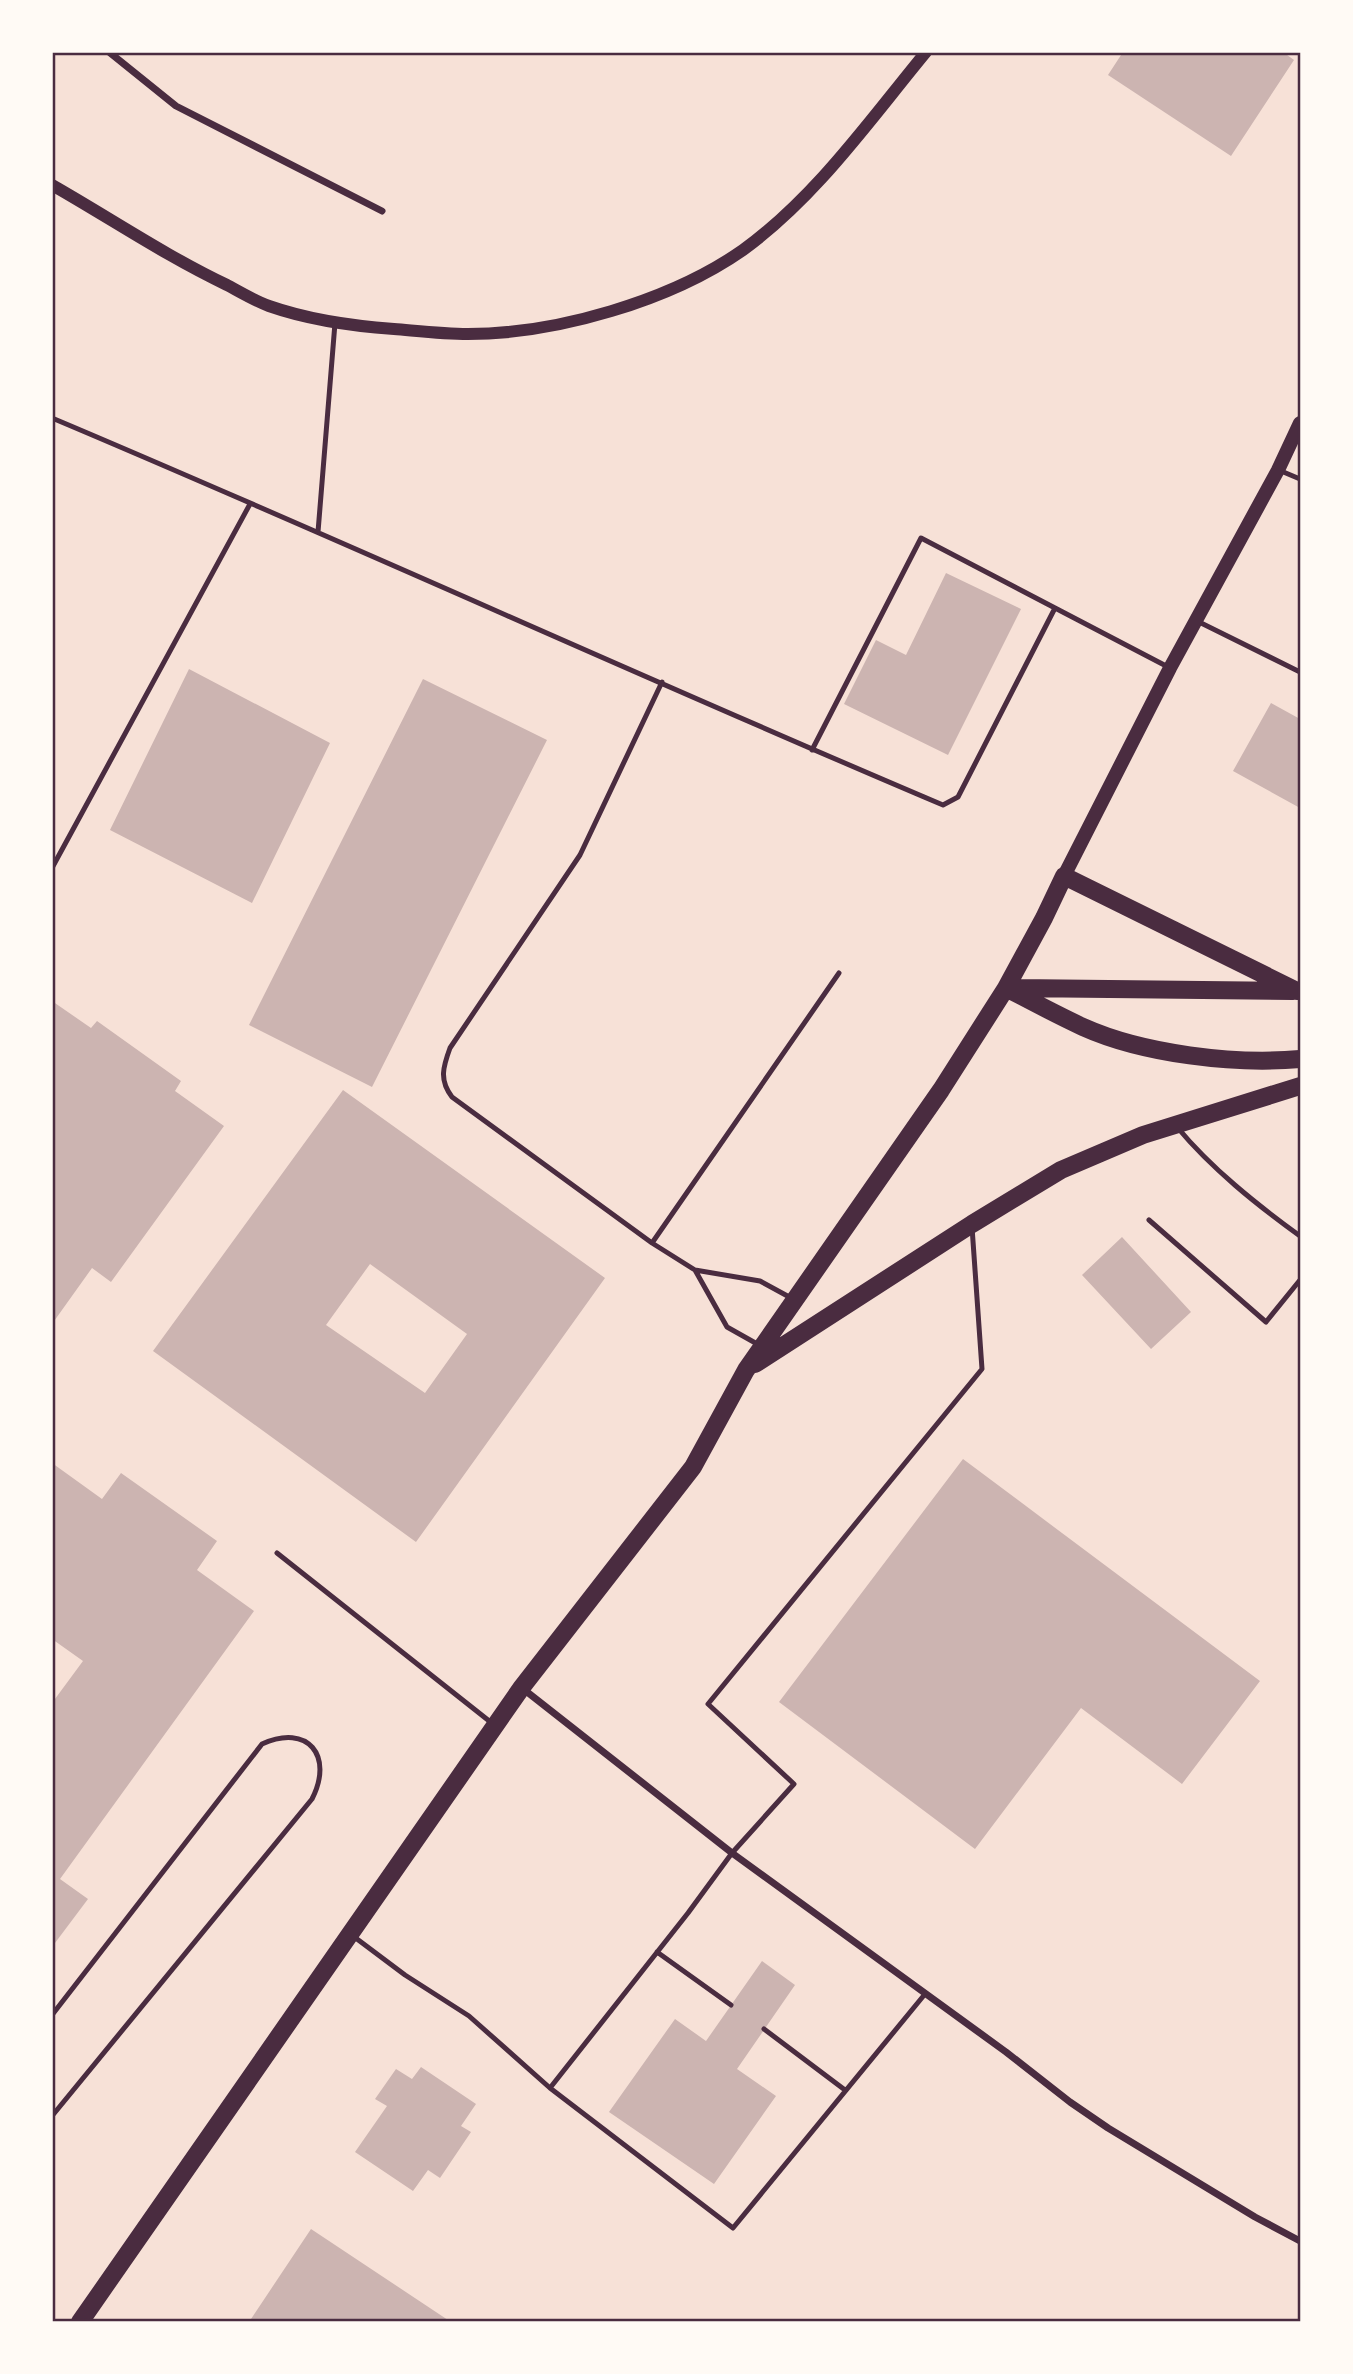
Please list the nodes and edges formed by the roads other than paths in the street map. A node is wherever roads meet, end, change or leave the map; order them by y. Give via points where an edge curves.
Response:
1 (109, 52) edge
2 (926, 52) edge
3 (52, 185) edge
4 (382, 211) dead end
5 (335, 323) junction
6 (52, 418) edge
7 (1300, 423) edge
8 (1278, 470) junction
9 (1300, 479) edge
10 (250, 504) junction
11 (318, 532) junction
12 (1055, 608) junction
13 (1196, 621) junction
14 (1170, 668) junction
15 (1300, 672) edge
16 (662, 682) junction
17 (813, 750) junction
18 (52, 868) edge
19 (1064, 876) junction
20 (839, 972) dead end
21 (1006, 988) junction
22 (1299, 991) edge
23 (1300, 1059) edge
24 (1300, 1086) edge
25 (1175, 1124) junction
26 (1149, 1220) dead end
27 (972, 1224) junction
28 (1300, 1236) edge
29 (652, 1243) junction
30 (695, 1270) junction
31 (1299, 1284) edge
32 (795, 1300) junction
33 (762, 1347) junction
34 (746, 1370) junction
35 (277, 1553) dead end
36 (522, 1687) junction
37 (495, 1726) junction
38 (732, 1853) junction
39 (350, 1934) junction
40 (657, 1952) junction
41 (925, 1994) junction
42 (731, 2005) dead end
43 (52, 2015) edge
44 (764, 2029) dead end
45 (550, 2088) junction
46 (845, 2090) junction
47 (52, 2116) edge
48 (1300, 2241) edge
49 (80, 2322) edge

1 - 4 street via 176,106
2 - 5 street via 832,167 788,212 742,250 678,286 614,311 538,329 469,334
3 - 5 street via 211,278 269,306
5 - 11 lane
6 - 10 lane
7 - 8 main road
8 - 9 lane
8 - 13 main road
10 - 11 lane
10 - 18 lane
11 - 16 lane
12 - 14 lane
12 - 17 lane via 958,797 943,805
12 - 17 lane via 921,538
13 - 14 main road
13 - 15 lane
14 - 19 main road
16 - 17 lane
16 - 29 lane via 580,855 450,1048 443,1066 443,1085 452,1097
19 - 21 main road
19 - 22 main road
20 - 29 lane
21 - 22 main road
21 - 23 main road via 1085,1028 1149,1049 1212,1057
21 - 32 main road
24 - 25 main road
25 - 27 main road via 1061,1170
25 - 28 lane via 1256,1202
26 - 31 lane via 1266,1322
27 - 34 main road
27 - 38 lane via 982,1369 708,1704 794,1784
29 - 30 lane
30 - 32 lane via 760,1281
30 - 33 lane via 727,1327
32 - 33 main road
33 - 34 main road
34 - 36 main road via 693,1467
35 - 37 lane
36 - 37 main road
36 - 38 street
37 - 39 main road
38 - 40 lane
38 - 41 street
39 - 45 lane via 469,2016
39 - 49 main road
40 - 42 lane
40 - 45 lane
41 - 46 lane
41 - 48 street via 1108,2128
43 - 47 lane via 262,1744 277,1737 308,1743 318,1754 321,1770 312,1799
44 - 46 lane
45 - 46 lane via 733,2228

